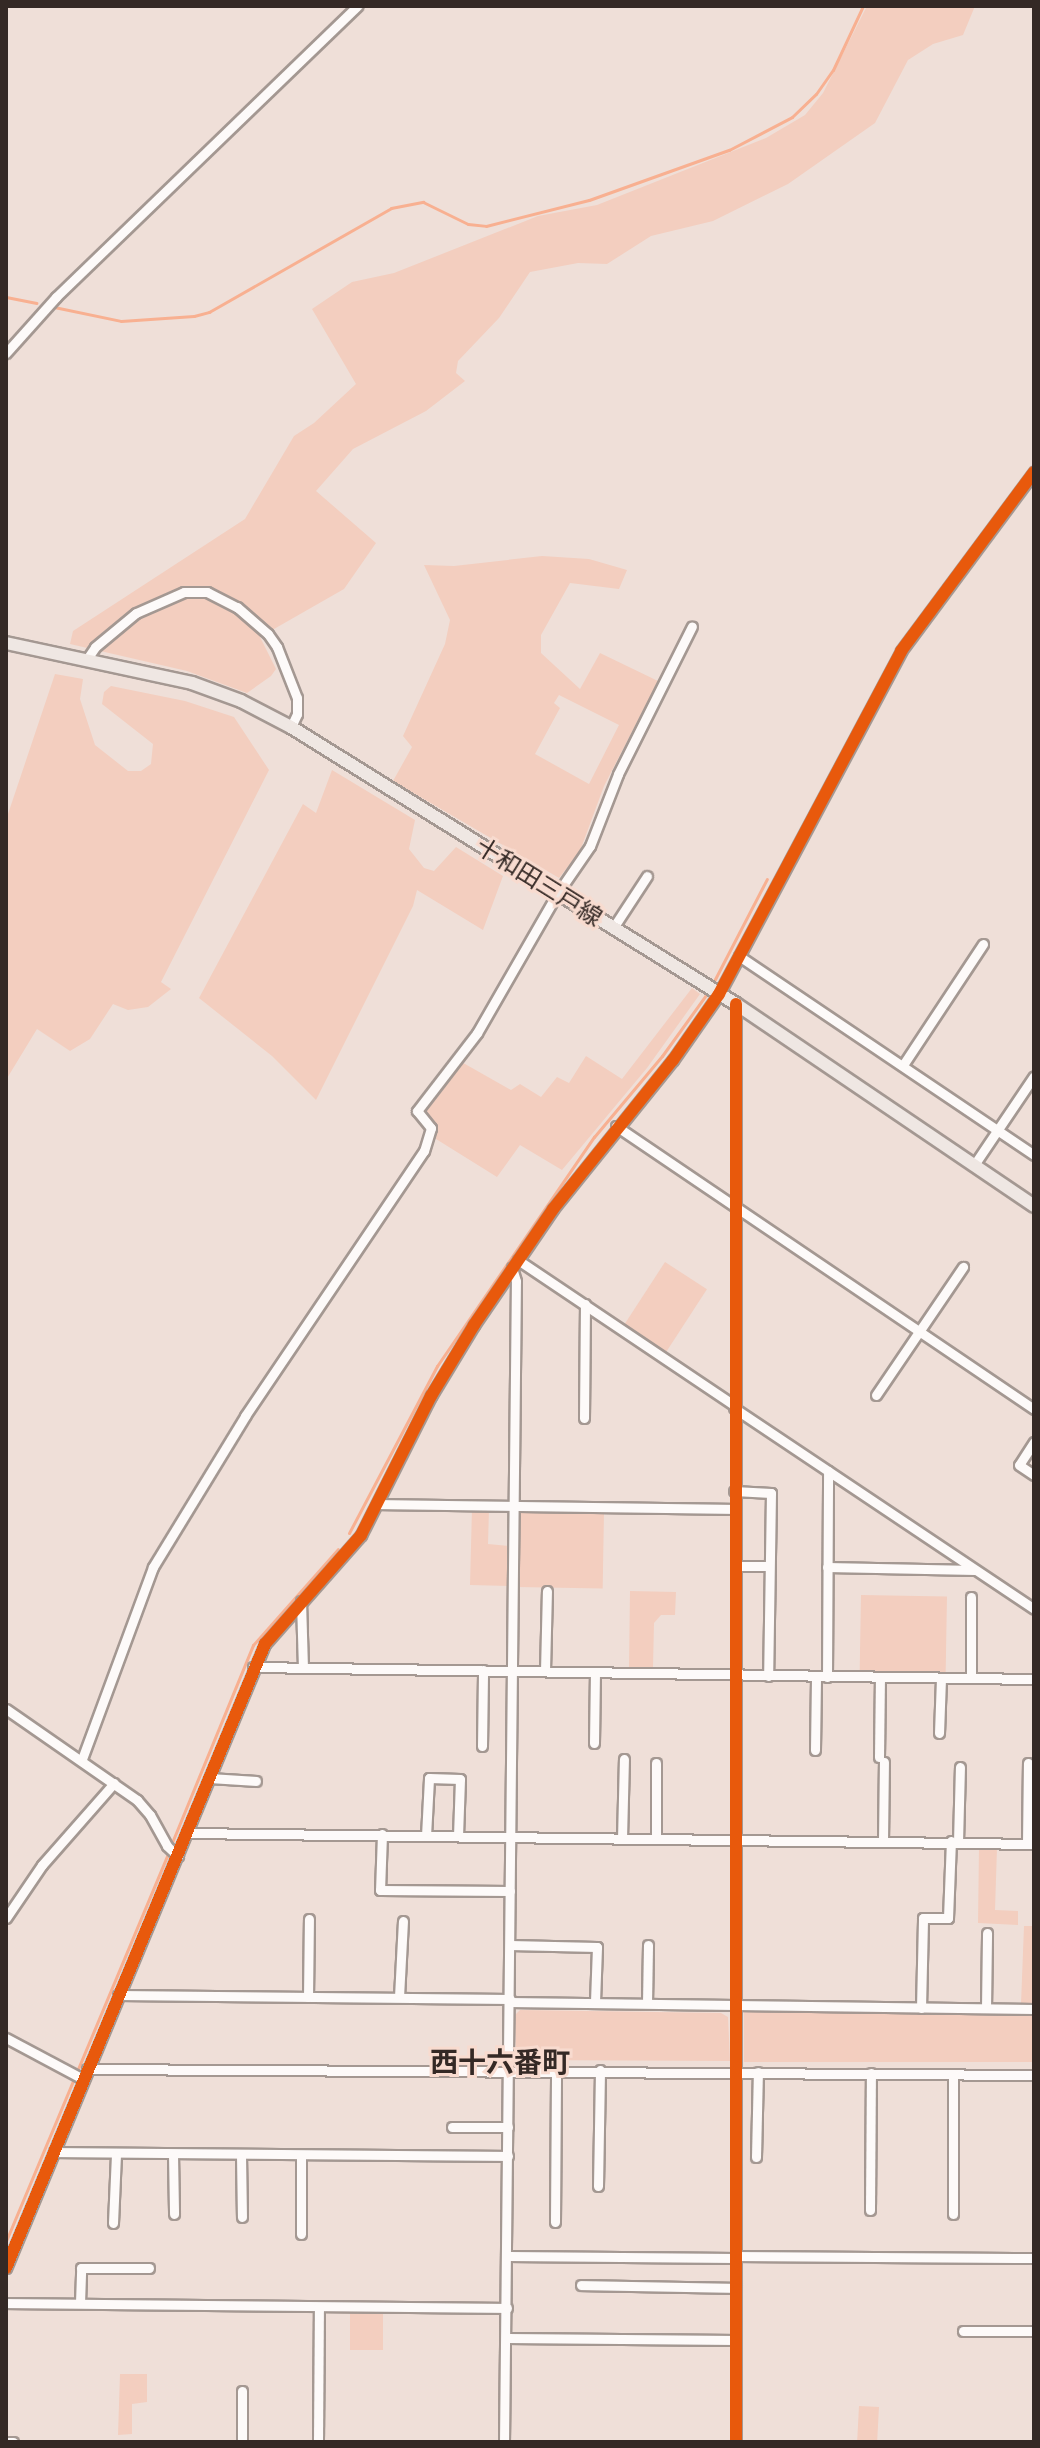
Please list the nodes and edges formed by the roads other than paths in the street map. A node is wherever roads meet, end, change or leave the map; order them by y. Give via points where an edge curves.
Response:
1 (357, 6) edge
2 (6, 353) edge
3 (1034, 472) edge
4 (692, 626) dead end
5 (6, 643) edge
6 (87, 659) junction
7 (291, 727) junction
8 (647, 876) dead end
9 (557, 894) junction
10 (613, 928) junction
11 (983, 944) dead end
12 (739, 956) junction
13 (719, 994) junction
14 (736, 1004) junction
15 (903, 1065) junction
16 (1034, 1076) edge
17 (616, 1126) junction
18 (998, 1130) junction
19 (1034, 1155) edge
20 (974, 1165) junction
21 (734, 1206) junction
22 (1034, 1206) edge
23 (515, 1264) junction
24 (963, 1267) dead end
25 (585, 1304) junction
26 (921, 1331) junction
27 (876, 1395) dead end
28 (734, 1407) junction
29 (1034, 1409) edge
30 (584, 1418) dead end
31 (1034, 1442) edge
32 (828, 1471) junction
33 (1034, 1475) edge
34 (734, 1491) junction
35 (378, 1504) junction
36 (513, 1506) junction
37 (734, 1509) junction
38 (736, 1566) junction
39 (769, 1566) junction
40 (827, 1567) junction
41 (975, 1570) junction
42 (547, 1591) dead end
43 (971, 1597) dead end
44 (301, 1601) junction
45 (1034, 1609) edge
46 (253, 1667) junction
47 (303, 1667) junction
48 (483, 1670) junction
49 (512, 1670) junction
50 (545, 1671) junction
51 (595, 1672) junction
52 (735, 1676) junction
53 (768, 1676) junction
54 (821, 1677) junction
55 (880, 1677) junction
56 (941, 1678) junction
57 (971, 1678) junction
58 (1034, 1679) edge
59 (6, 1709) edge
60 (939, 1733) dead end
61 (594, 1743) dead end
62 (482, 1746) dead end
63 (815, 1750) dead end
64 (82, 1759) junction
65 (624, 1759) dead end
66 (656, 1763) dead end
67 (1028, 1763) dead end
68 (960, 1767) dead end
69 (210, 1778) junction
70 (256, 1781) dead end
71 (114, 1783) junction
72 (187, 1833) junction
73 (382, 1834) junction
74 (426, 1836) junction
75 (458, 1836) junction
76 (510, 1836) junction
77 (622, 1839) junction
78 (656, 1839) junction
79 (736, 1840) junction
80 (883, 1841) junction
81 (955, 1842) junction
82 (1031, 1844) edge
83 (172, 1851) junction
84 (510, 1891) junction
85 (6, 1918) edge
86 (309, 1919) dead end
87 (403, 1921) dead end
88 (987, 1933) dead end
89 (510, 1945) junction
90 (648, 1945) dead end
91 (118, 1995) junction
92 (308, 1997) junction
93 (399, 1997) junction
94 (510, 2000) junction
95 (595, 2002) junction
96 (647, 2003) junction
97 (736, 2006) junction
98 (921, 2008) junction
99 (986, 2008) junction
100 (1034, 2009) edge
101 (6, 2038) edge
102 (556, 2069) junction
103 (600, 2070) junction
104 (509, 2072) junction
105 (735, 2072) junction
106 (758, 2072) junction
107 (871, 2073) junction
108 (79, 2074) junction
109 (953, 2074) junction
110 (1034, 2075) edge
111 (452, 2127) dead end
112 (508, 2127) junction
113 (54, 2152) junction
114 (116, 2153) junction
115 (173, 2154) junction
116 (241, 2155) junction
117 (301, 2155) junction
118 (508, 2156) junction
119 (756, 2157) dead end
120 (598, 2186) dead end
121 (870, 2210) dead end
122 (174, 2214) dead end
123 (953, 2214) dead end
124 (242, 2217) dead end
125 (555, 2222) dead end
126 (113, 2223) dead end
127 (301, 2234) dead end
128 (508, 2256) junction
129 (735, 2257) junction
130 (1034, 2258) edge
131 (6, 2268) edge
132 (149, 2268) dead end
133 (581, 2285) dead end
134 (736, 2288) junction
135 (6, 2303) edge
136 (80, 2303) junction
137 (319, 2307) junction
138 (507, 2308) junction
139 (963, 2331) dead end
140 (1034, 2331) edge
141 (507, 2338) junction
142 (736, 2340) junction
143 (242, 2391) dead end
144 (6, 2442) edge
145 (13, 2442) edge
146 (242, 2442) edge
147 (318, 2442) edge
148 (504, 2442) edge
149 (736, 2442) edge

1 - 2 street via 56,297
3 - 12 street via 901,651
4 - 9 street via 618,774 590,846
5 - 6 main road, 十和田三戸線
6 - 7 main road, 十和田三戸線 via 192,683
6 - 7 street via 136,613 184,592 207,592 237,607 277,647 297,698
7 - 9 main road, 十和田三戸線
8 - 10 street
9 - 10 main road, 十和田三戸線
9 - 64 street via 477,1033 417,1111 431,1128 424,1151 245,1416 153,1567
10 - 13 main road, 十和田三戸線
11 - 15 street
12 - 13 street
12 - 15 street
13 - 14 main road, 十和田三戸線
13 - 17 street via 673,1060
14 - 20 main road, 十和田三戸線
14 - 21 street
15 - 18 street
16 - 18 street
17 - 21 street
17 - 23 street
18 - 19 street
18 - 20 street
20 - 22 main road, 十和田三戸線
21 - 26 street
21 - 28 street
23 - 25 street
23 - 35 street via 450,1361
23 - 36 street
24 - 26 street
25 - 28 street
25 - 30 street
26 - 27 street
26 - 29 street
28 - 32 street
28 - 34 street
31 - 33 street via 1019,1465
32 - 40 street
32 - 41 street
34 - 37 street
34 - 39 street via 771,1493
35 - 36 street
35 - 44 street via 352,1546
36 - 37 street
36 - 49 street
37 - 38 street
38 - 39 street
38 - 52 street
39 - 53 street
40 - 41 street
40 - 54 street
41 - 45 street
42 - 50 street
43 - 57 street
44 - 46 street via 270,1636
44 - 47 street
46 - 47 street
46 - 69 street
47 - 48 street
48 - 49 street
48 - 62 street
49 - 50 street
49 - 76 street
50 - 51 street
51 - 52 street
51 - 61 street
52 - 53 street
52 - 79 street
53 - 54 street
54 - 55 street
54 - 63 street
55 - 56 street
55 - 80 street
56 - 57 street
56 - 60 street
57 - 58 street
59 - 64 street
64 - 71 street
65 - 77 street
66 - 78 street
67 - 82 street
68 - 81 street
69 - 70 street
69 - 72 street
71 - 83 street via 150,1815
71 - 85 street via 42,1865
72 - 73 street
72 - 83 street
73 - 74 street
73 - 84 street via 380,1890
74 - 75 street
74 - 75 street via 429,1778 460,1779
75 - 76 street
76 - 77 street
76 - 84 street
77 - 78 street
78 - 79 street
79 - 80 street
79 - 97 street
80 - 81 street
81 - 82 street
81 - 98 street via 948,1918 923,1918
83 - 91 street
84 - 89 street
86 - 92 street
87 - 93 street
88 - 99 street
89 - 94 street
89 - 95 street via 597,1947
90 - 96 street
91 - 92 street
91 - 108 street
92 - 93 street
93 - 94 street
94 - 95 street
94 - 104 street
95 - 96 street
96 - 97 street
97 - 98 street
97 - 105 street
98 - 99 street
99 - 100 street
101 - 108 street
102 - 103 street
102 - 104 street
102 - 125 street
103 - 105 street
103 - 120 street
104 - 108 street
104 - 112 street
105 - 106 street
105 - 129 street
106 - 107 street
106 - 119 street
107 - 109 street
107 - 121 street
108 - 113 street
109 - 110 street
109 - 123 street
111 - 112 street
112 - 118 street
113 - 114 street
113 - 131 street
114 - 115 street
114 - 126 street
115 - 116 street
115 - 122 street
116 - 117 street
116 - 124 street
117 - 118 street
117 - 127 street
118 - 128 street
128 - 129 street
128 - 138 street
129 - 130 street
129 - 134 street
132 - 136 street via 81,2268
133 - 134 street
134 - 142 street
135 - 136 street
136 - 137 street
137 - 138 street
137 - 147 street
138 - 141 street
139 - 140 street
141 - 142 street
141 - 148 street
142 - 149 street
143 - 146 street
144 - 145 street

